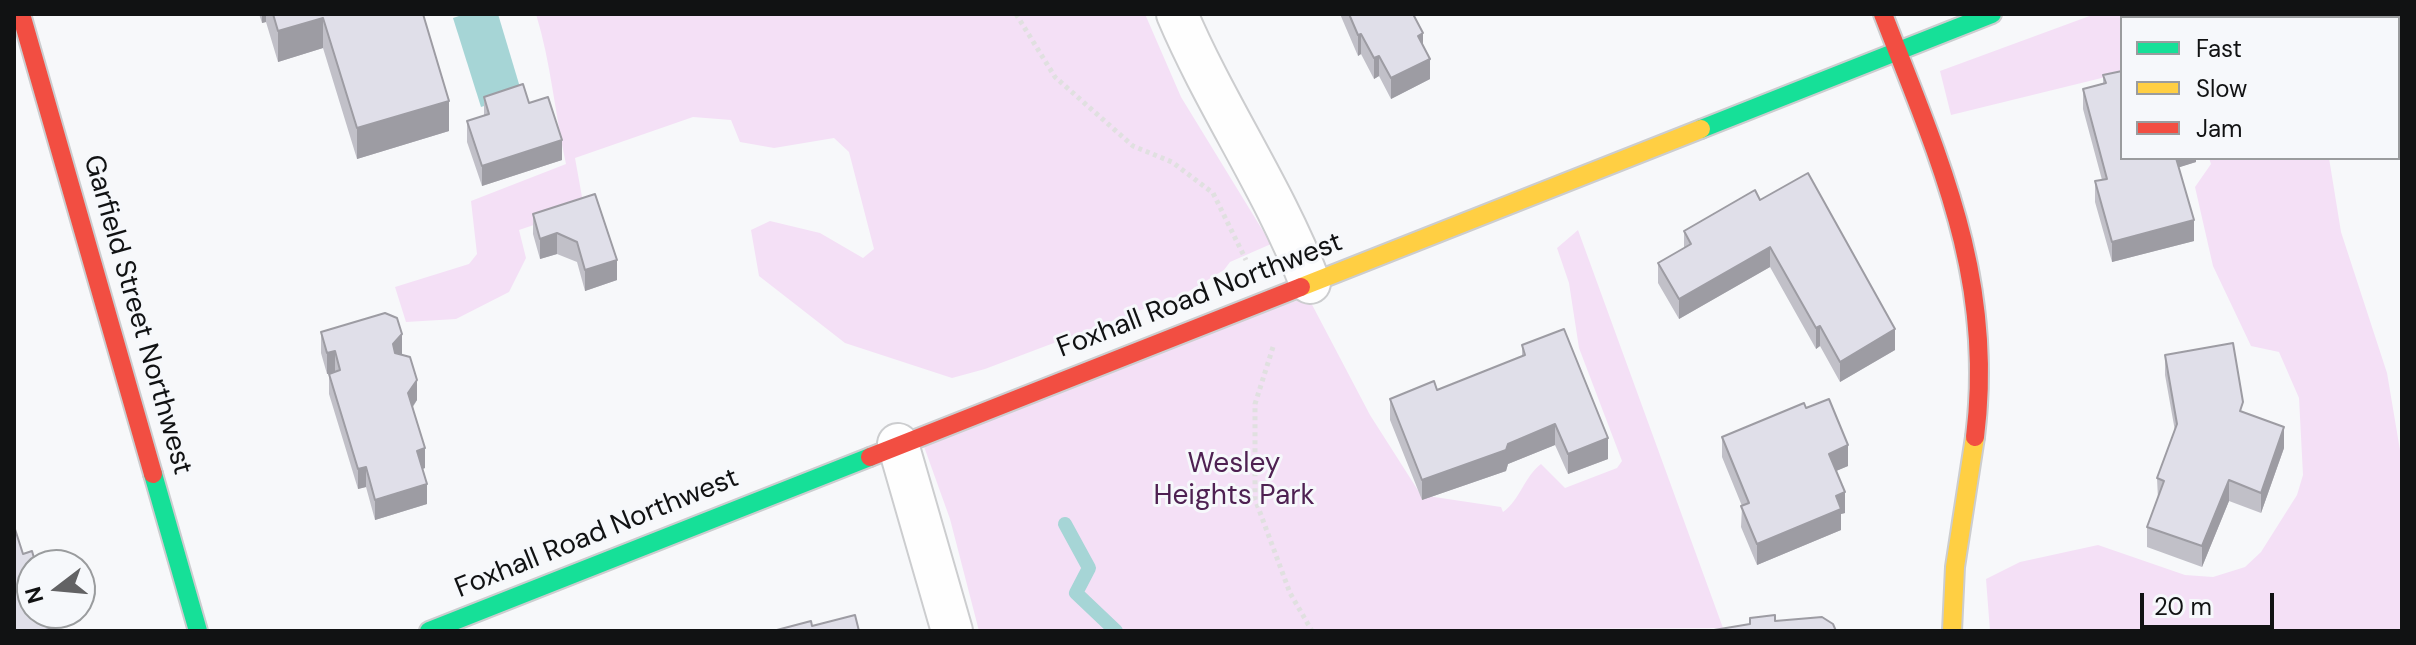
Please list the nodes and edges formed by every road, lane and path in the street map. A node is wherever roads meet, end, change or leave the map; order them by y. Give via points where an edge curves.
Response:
1 (21, 14) edge
2 (1016, 14) edge
3 (1177, 14) edge
4 (1883, 14) edge
5 (1992, 14) edge
6 (1897, 52) junction
7 (1252, 272) dead end
8 (1310, 283) junction
9 (1274, 345) dead end
10 (898, 444) junction
11 (198, 631) edge
12 (429, 631) edge
13 (952, 631) edge
14 (1312, 631) edge
15 (1952, 631) edge

1 - 11 main road, Garfield Street Northwest
2 - 7 path via 1055,77 1133,146 1172,162 1213,193
3 - 8 street via 1224,115 1286,224
4 - 6 main road
5 - 6 main road, Foxhall Road Northwest
6 - 8 main road, Foxhall Road Northwest
6 - 15 main road via 1958,218 1979,308 1981,379 1954,562
8 - 10 main road, Foxhall Road Northwest
9 - 14 path via 1255,404 1255,499 1290,593
10 - 12 main road, Foxhall Road Northwest
10 - 13 street

